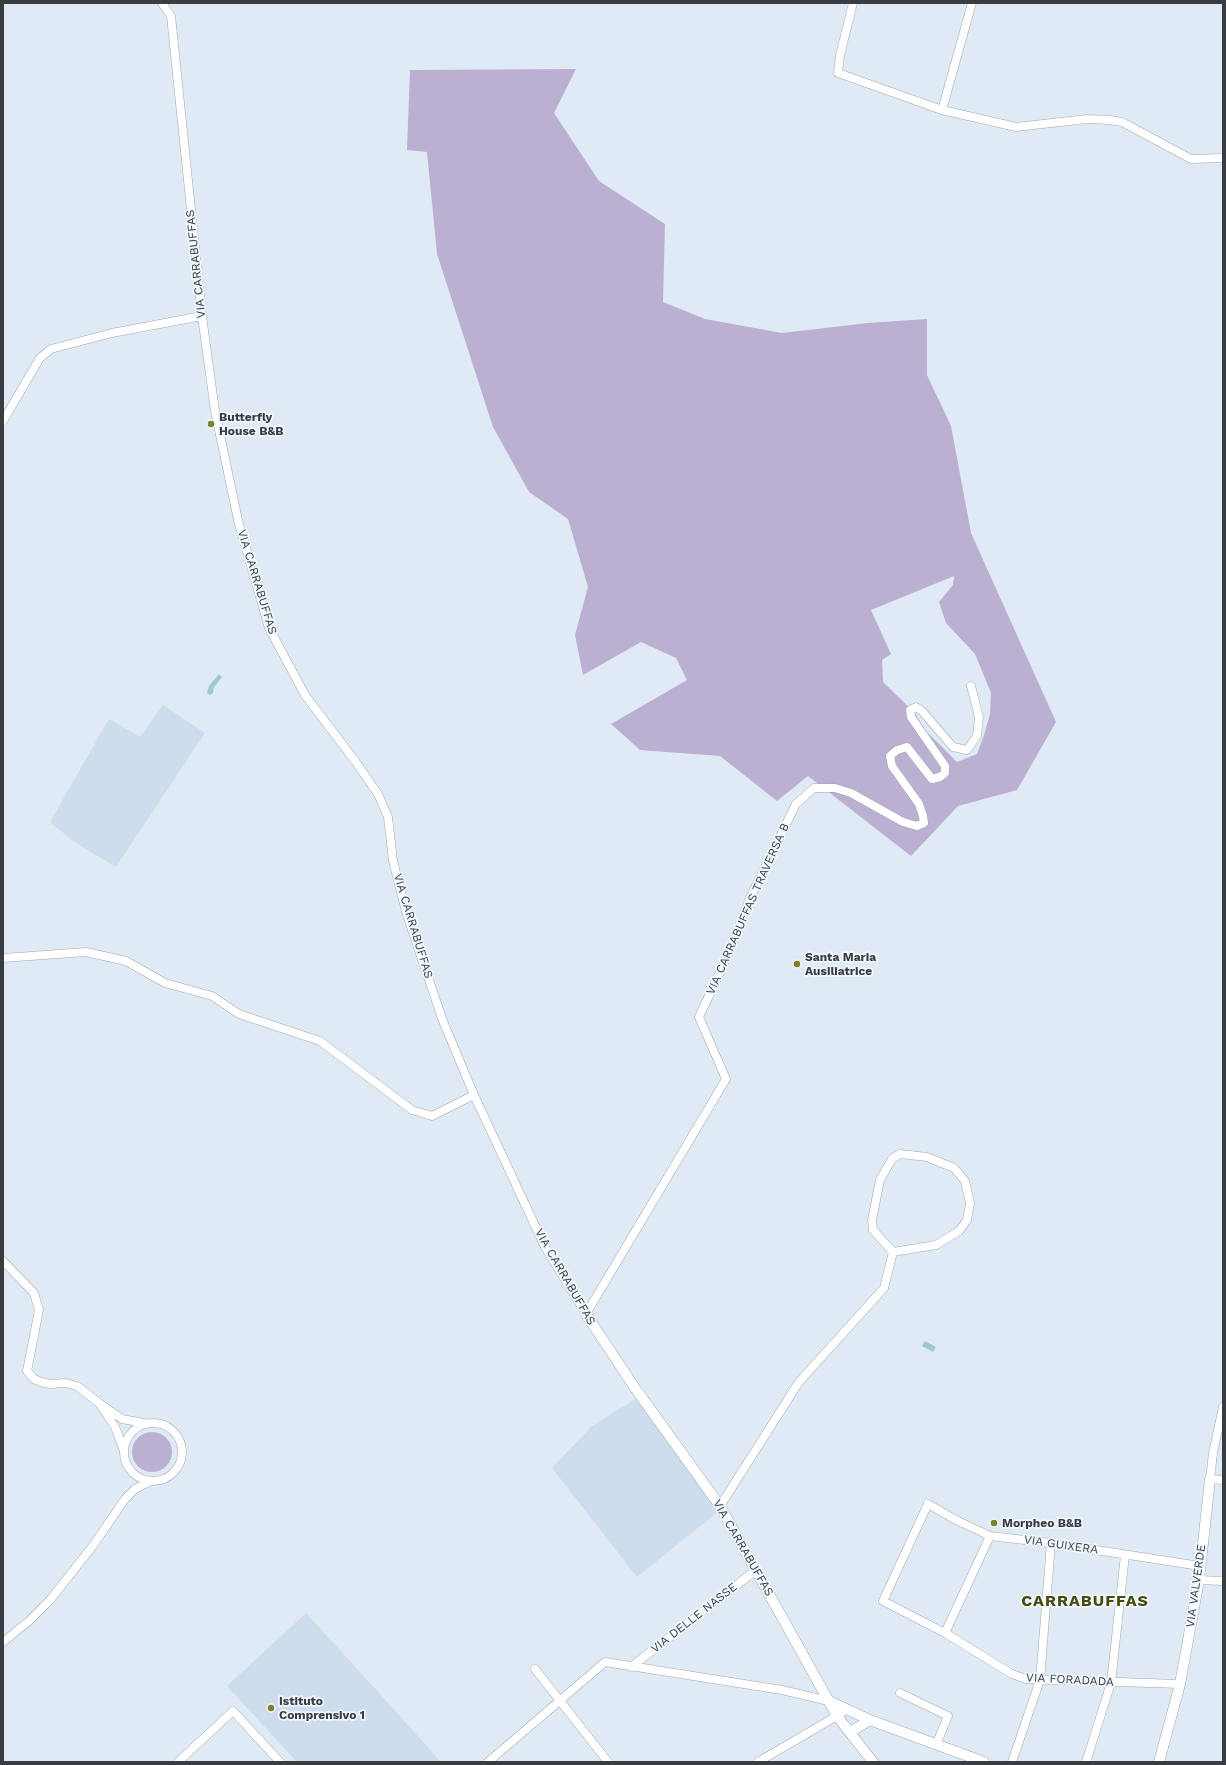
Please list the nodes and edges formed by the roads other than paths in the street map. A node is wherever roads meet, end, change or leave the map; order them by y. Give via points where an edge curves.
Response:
1 (162, 3) edge
2 (853, 3) edge
3 (972, 3) edge
4 (942, 110) junction
5 (1223, 158) edge
6 (202, 316) junction
7 (3, 421) edge
8 (971, 686) dead end
9 (3, 958) edge
10 (474, 1095) junction
11 (893, 1252) junction
12 (3, 1261) edge
13 (586, 1314) junction
14 (98, 1403) junction
15 (1223, 1407) edge
16 (145, 1423) junction
17 (124, 1451) junction
18 (133, 1474) junction
19 (1210, 1479) junction
20 (1223, 1480) edge
21 (151, 1481) junction
22 (135, 1490) junction
23 (720, 1506) junction
24 (990, 1536) junction
25 (1051, 1543) junction
26 (1125, 1555) junction
27 (1200, 1566) junction
28 (756, 1570) junction
29 (1199, 1580) junction
30 (1223, 1581) edge
31 (883, 1601) joint
32 (945, 1633) junction
33 (3, 1642) edge
34 (631, 1667) junction
35 (535, 1669) dead end
36 (1040, 1680) junction
37 (1111, 1683) junction
38 (1180, 1684) junction
39 (900, 1693) dead end
40 (559, 1700) junction
41 (829, 1701) junction
42 (848, 1710) junction
43 (837, 1716) junction
44 (870, 1720) junction
45 (850, 1732) junction
46 (936, 1745) junction
47 (178, 1762) edge
48 (280, 1762) edge
49 (488, 1762) edge
50 (608, 1762) edge
51 (758, 1762) edge
52 (873, 1762) edge
53 (984, 1762) edge
54 (1012, 1762) edge
55 (1086, 1762) edge
56 (1159, 1762) edge

1 - 6 street, VIA CARRABUFFAS via 171,16
2 - 4 street via 838,73
3 - 4 street
4 - 5 street via 1016,127 1087,119 1122,122 1191,158
6 - 7 street via 112,333 51,349 40,358
6 - 10 street, VIA CARRABUFFAS via 215,410 230,487 269,628 305,695 378,794 388,817 393,861 407,915 443,1021
8 - 13 street, VIA CARRABUFFAS TRAVERSA B via 979,717 977,736 967,750 953,747 922,711 916,707 910,710 911,718 945,766 945,773 932,779 907,747 897,750 890,756 892,766 919,804 924,823 918,826 903,822 852,793 835,788 814,788 796,804 750,898 729,953 699,1017 726,1079
9 - 10 street via 86,952 126,961 165,983 212,996 239,1014 320,1041 412,1110 432,1116
10 - 13 street, VIA CARRABUFFAS via 545,1247
11 - 11 street via 936,1245 959,1231 968,1220 970,1203 965,1181 954,1168 912,1154 900,1154 892,1159 880,1180 872,1220 873,1230
11 - 23 street via 884,1288 799,1382
12 - 14 street via 34,1293 39,1310 27,1371 41,1382 77,1386
13 - 23 street, VIA CARRABUFFAS via 635,1388
14 - 16 street via 122,1419
14 - 17 street via 115,1427
15 - 19 street, VIA VALVERDE
16 - 17 street via 132,1430
16 - 21 street via 160,1423 173,1430 181,1442 182,1450 182,1460 170,1476
17 - 18 street via 127,1465
18 - 21 street
18 - 22 street
19 - 20 street
19 - 27 street, VIA VALVERDE
21 - 22 street
22 - 33 street via 125,1499 92,1547 50,1600
23 - 28 street, VIA CARRABUFFAS
24 - 25 street, VIA GUIXERA
24 - 31 street, VIA GUIXERA via 928,1504
24 - 32 street
25 - 26 street, VIA GUIXERA
25 - 36 street
26 - 27 street, VIA GUIXERA
26 - 37 street
27 - 29 street, VIA VALVERDE
28 - 34 street, VIA DELLE NASSE
28 - 41 street, VIA CARRABUFFAS
29 - 30 street
29 - 38 street, VIA VALVERDE
31 - 32 street, VIA FORADADA
32 - 36 street, VIA FORADADA via 1012,1674
34 - 40 street via 605,1662
34 - 41 street via 782,1690
35 - 40 street
36 - 37 street, VIA FORADADA
36 - 54 street
37 - 38 street, VIA FORADADA
37 - 55 street
38 - 56 street, VIA VALVERDE
39 - 46 street via 948,1716
40 - 49 street
40 - 50 street
41 - 42 street
41 - 43 street, VIA CARRABUFFAS
42 - 43 street
42 - 44 street
43 - 45 street, VIA CARRABUFFAS
43 - 51 street
44 - 45 street
44 - 46 street
45 - 52 street
46 - 53 street
47 - 48 street via 233,1711

